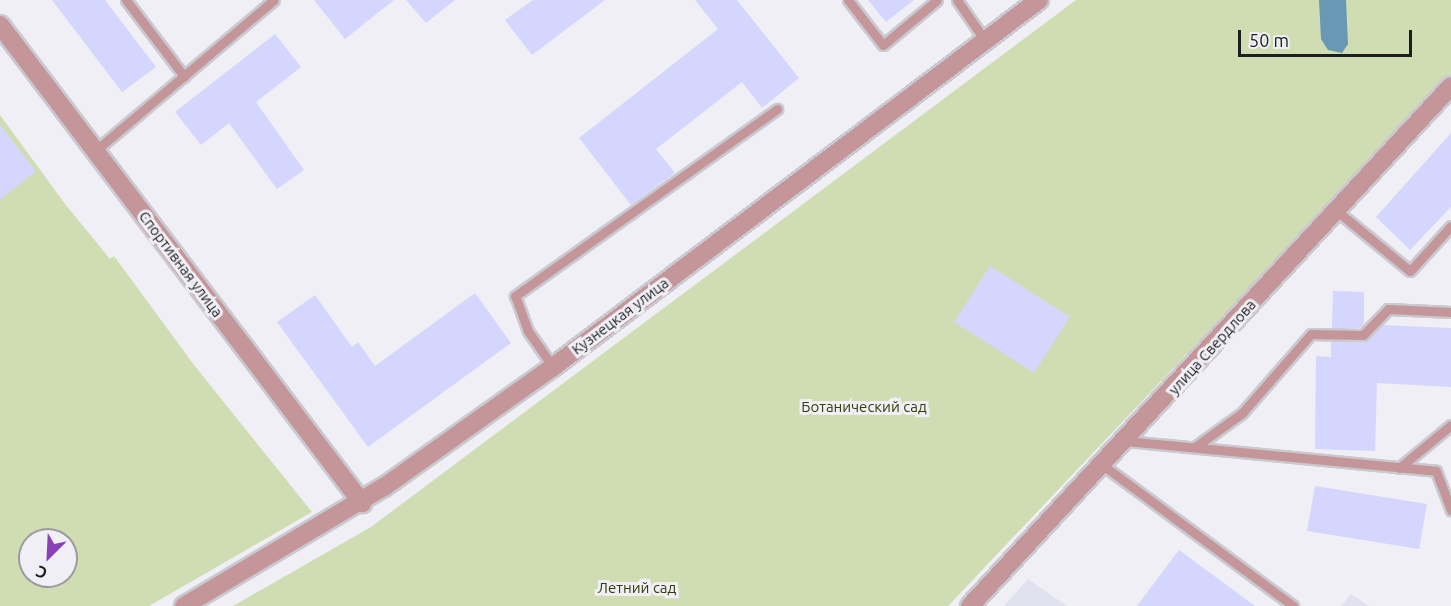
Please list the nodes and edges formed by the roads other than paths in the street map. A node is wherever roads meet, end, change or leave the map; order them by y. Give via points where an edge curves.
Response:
1 (126, 0) edge
2 (274, 0) edge
3 (848, 0) edge
4 (937, 0) edge
5 (957, 0) edge
6 (1039, 0) edge
7 (0, 25) edge
8 (984, 39) junction
9 (184, 76) junction
10 (1451, 86) edge
11 (777, 109) dead end
12 (95, 151) junction
13 (1337, 211) junction
14 (1451, 226) edge
15 (1451, 312) edge
16 (553, 367) junction
17 (1451, 425) edge
18 (1126, 441) junction
19 (1195, 447) junction
20 (1104, 466) junction
21 (1399, 468) junction
22 (362, 502) junction
23 (1451, 510) edge
24 (184, 606) edge
25 (970, 606) edge
26 (1293, 606) edge

1 - 9 lane
2 - 9 lane
3 - 4 lane via 883,45
5 - 8 lane
6 - 8 street, Кузнецкая улица
7 - 12 street, Спортивная улица
8 - 16 street, Кузнецкая улица
9 - 12 lane
10 - 13 street, улица Свердлова
11 - 16 lane via 515,296 528,331
12 - 22 street, Спортивная улица
13 - 14 lane via 1410,271
13 - 18 street, улица Свердлова
15 - 19 lane via 1388,309 1364,335 1311,334 1242,413
16 - 22 street, Кузнецкая улица
17 - 21 lane
18 - 19 lane
18 - 20 street, улица Свердлова
19 - 21 lane
20 - 25 street, улица Свердлова
20 - 26 lane
21 - 23 lane via 1436,471
22 - 24 street, Кузнецкая улица

